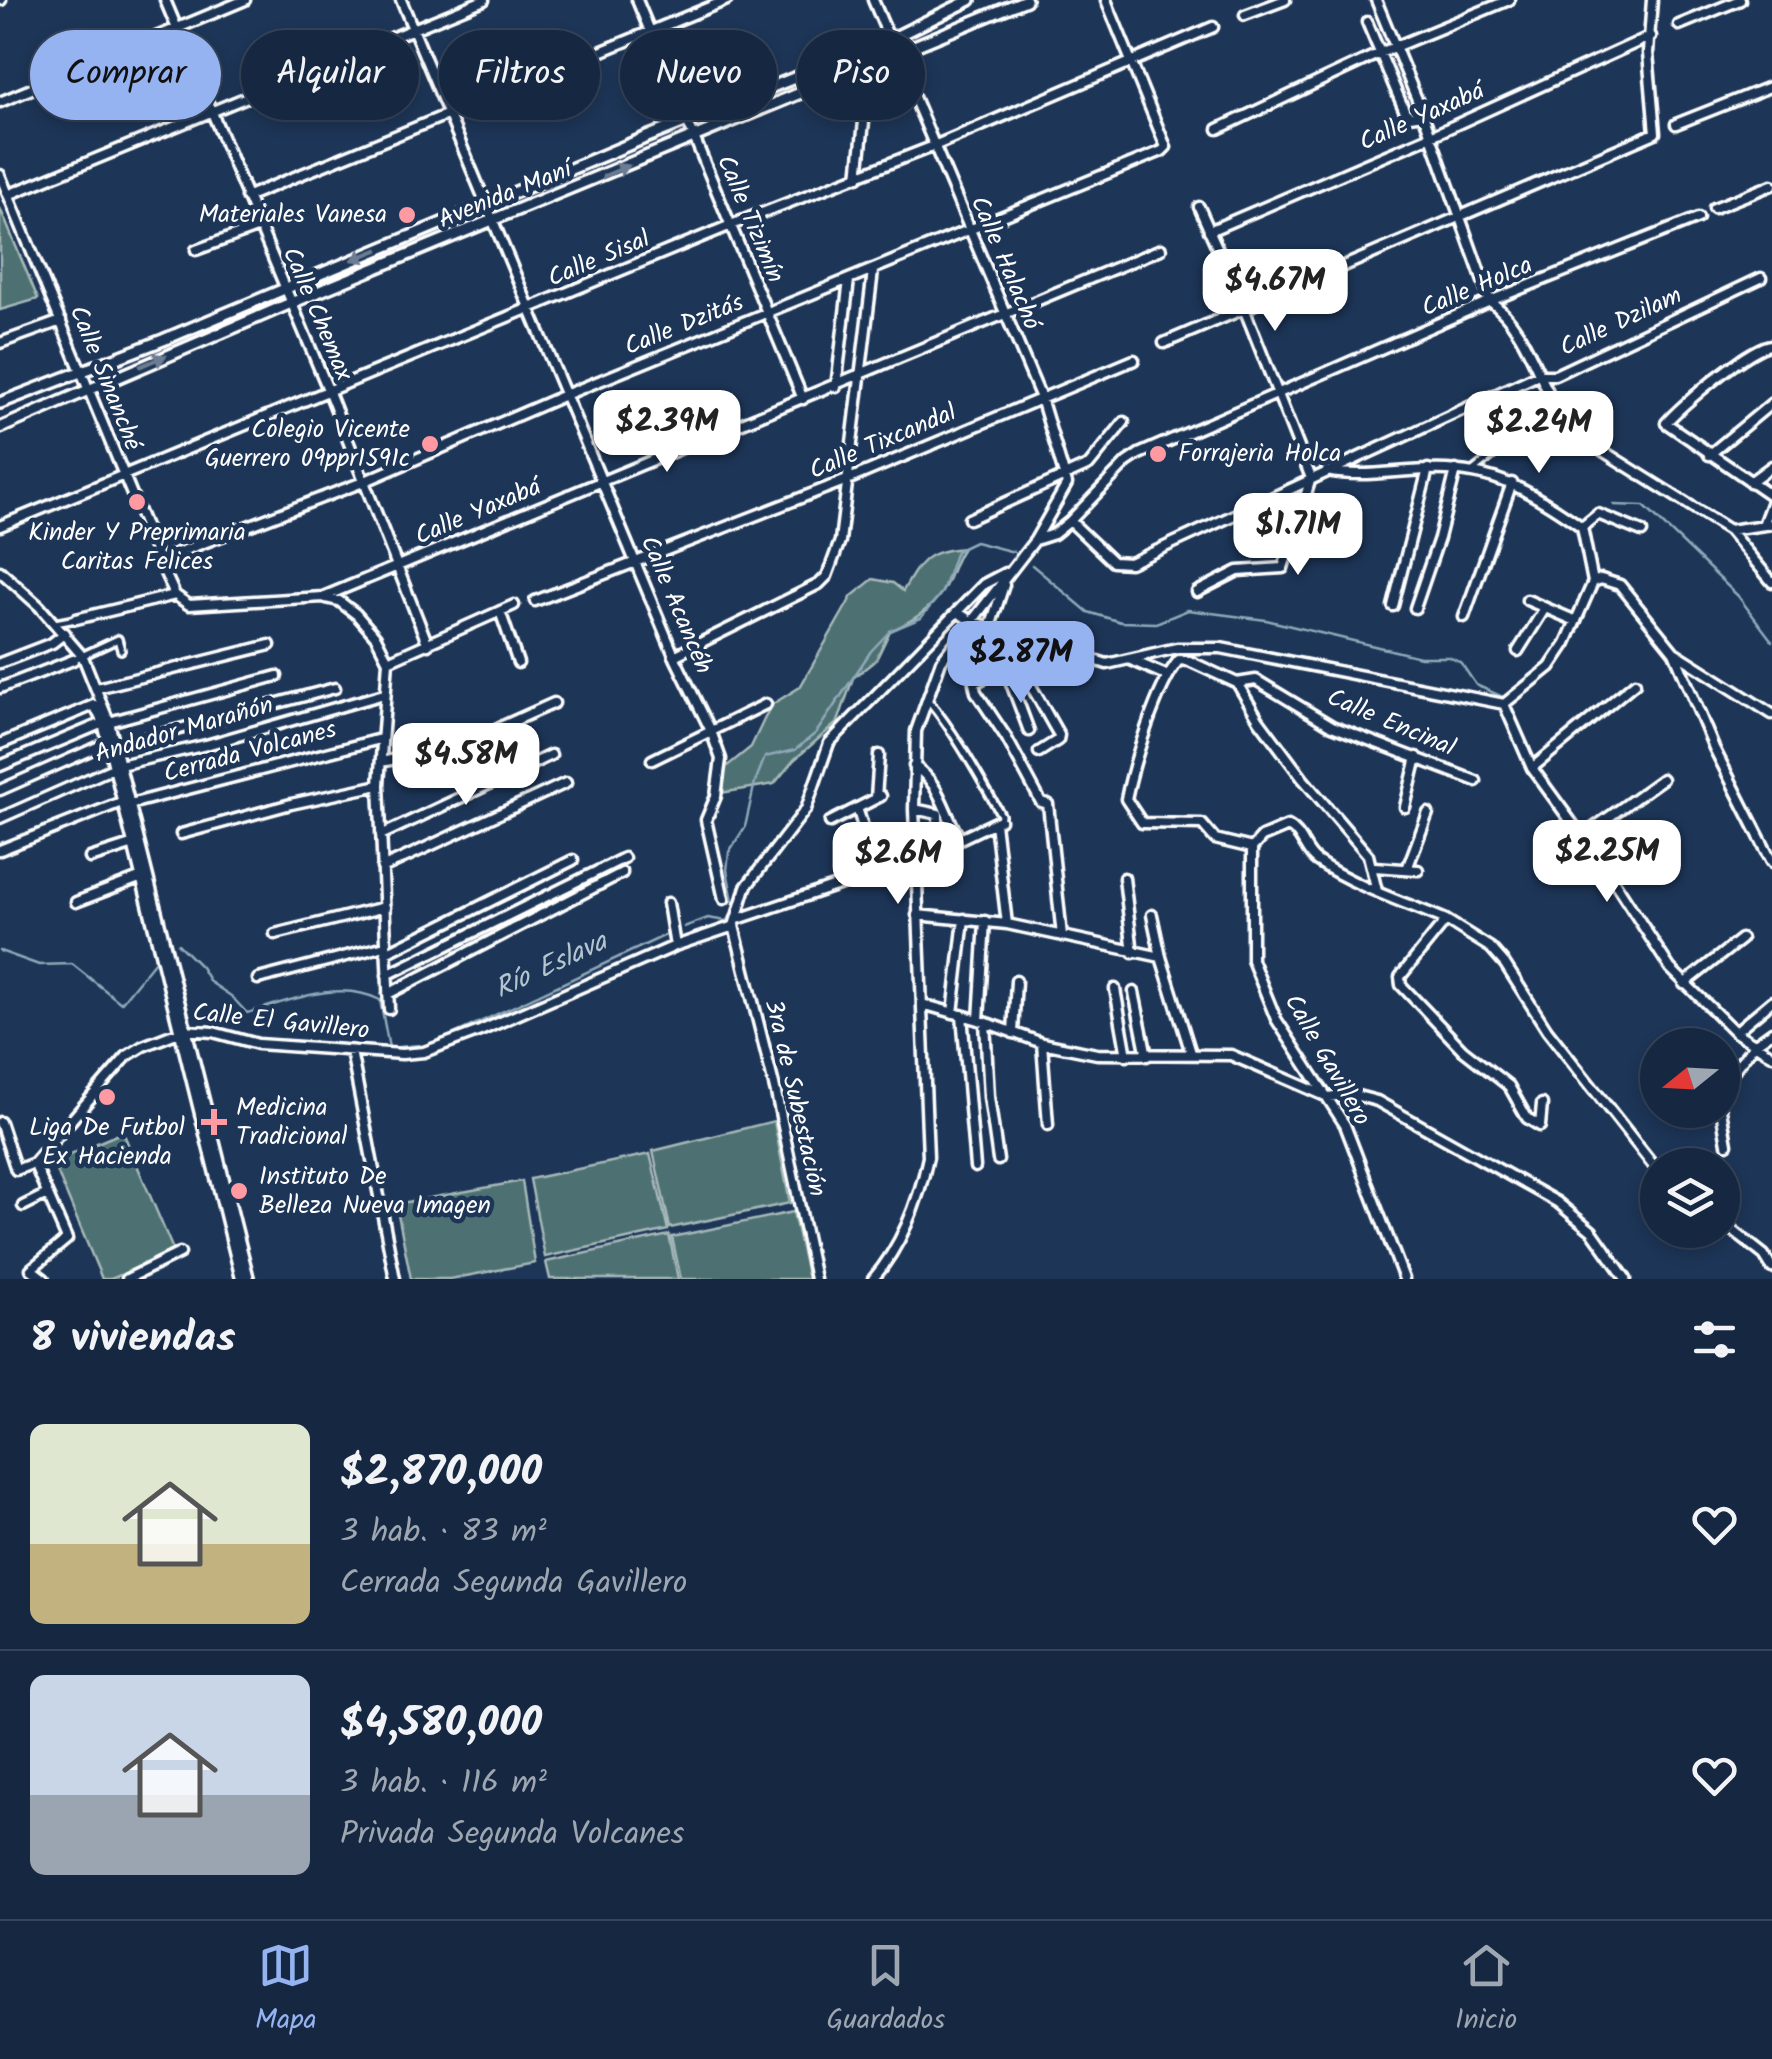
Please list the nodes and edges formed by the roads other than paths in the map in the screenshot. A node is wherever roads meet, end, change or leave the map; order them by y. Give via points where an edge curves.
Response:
1 (165, 0) edge
2 (245, 0) edge
3 (400, 0) edge
4 (484, 0) edge
5 (637, 0) edge
6 (727, 0) edge
7 (874, 0) edge
8 (970, 0) edge
9 (1026, 0) edge
10 (1106, 0) edge
11 (1286, 0) edge
12 (1376, 0) edge
13 (1509, 0) edge
14 (1652, 0) edge
15 (1740, 0) edge
16 (1245, 15) dead end
17 (1367, 22) dead end
18 (1680, 25) dead end
19 (177, 28) junction
20 (1213, 28) dead end
21 (413, 29) junction
22 (649, 30) edge
23 (655, 30) edge
24 (885, 30) edge
25 (909, 30) edge
26 (1651, 36) junction
27 (925, 43) edge
28 (1395, 47) junction
29 (1380, 53) junction
30 (1131, 62) junction
31 (797, 77) edge
32 (1772, 86) edge
33 (439, 92) edge
34 (797, 96) edge
35 (0, 102) edge
36 (221, 108) edge
37 (1423, 114) junction
38 (439, 115) edge
39 (191, 120) edge
40 (214, 120) edge
41 (450, 120) edge
42 (864, 120) edge
43 (922, 120) edge
44 (687, 121) junction
45 (1676, 124) dead end
46 (1218, 128) dead end
47 (1430, 136) junction
48 (694, 138) junction
49 (934, 146) junction
50 (0, 175) edge
51 (858, 177) junction
52 (1772, 185) edge
53 (8, 195) junction
54 (246, 197) junction
55 (486, 206) junction
56 (1199, 207) dead end
57 (1714, 208) dead end
58 (1462, 218) junction
59 (1698, 218) dead end
60 (493, 222) junction
61 (731, 225) junction
62 (259, 227) junction
63 (968, 230) junction
64 (1209, 230) junction
65 (196, 250) dead end
66 (1161, 250) dead end
67 (873, 271) junction
68 (1761, 278) dead end
69 (848, 280) junction
70 (285, 288) junction
71 (1490, 301) junction
72 (291, 303) junction
73 (1244, 308) junction
74 (530, 310) junction
75 (767, 312) junction
76 (1006, 313) junction
77 (62, 321) junction
78 (1164, 343) dead end
79 (0, 344) edge
80 (1772, 345) edge
81 (1134, 360) dead end
82 (82, 371) junction
83 (1538, 375) junction
84 (859, 377) junction
85 (836, 386) junction
86 (89, 388) junction
87 (329, 392) junction
88 (1278, 394) junction
89 (565, 395) junction
90 (803, 398) junction
91 (1041, 398) junction
92 (0, 403) edge
93 (1772, 403) edge
94 (1542, 416) dead end
95 (1124, 422) dead end
96 (0, 428) edge
97 (1709, 455) junction
98 (1772, 466) edge
99 (1327, 470) junction
100 (1428, 470) junction
101 (1456, 470) junction
102 (1473, 471) junction
103 (122, 476) junction
104 (1066, 477) junction
105 (1311, 478) junction
106 (847, 480) junction
107 (363, 482) junction
108 (602, 482) junction
109 (1512, 482) junction
110 (1750, 482) junction
111 (1772, 498) edge
112 (969, 518) dead end
113 (1070, 521) junction
114 (1768, 525) edge
115 (0, 526) edge
116 (1582, 527) junction
117 (1729, 530) junction
118 (1642, 532) dead end
119 (1036, 540) junction
120 (159, 560) junction
121 (635, 563) junction
122 (398, 567) junction
123 (0, 571) edge
124 (1008, 571) junction
125 (1593, 582) junction
126 (1772, 582) edge
127 (1197, 592) dead end
128 (174, 595) junction
129 (323, 597) junction
130 (1527, 600) dead end
131 (534, 601) dead end
132 (514, 605) dead end
133 (1394, 606) dead end
134 (1416, 608) dead end
135 (1544, 608) junction
136 (500, 611) junction
137 (960, 613) junction
138 (1464, 617) dead end
139 (76, 618) joint
140 (971, 621) junction
141 (1576, 621) junction
142 (55, 623) junction
143 (990, 627) junction
144 (64, 633) junction
145 (1024, 638) junction
146 (270, 644) dead end
147 (428, 645) junction
148 (121, 650) dead end
149 (1518, 651) dead end
150 (1674, 652) junction
151 (674, 656) junction
152 (83, 657) junction
153 (73, 660) joint
154 (388, 660) junction
155 (1131, 660) junction
156 (518, 663) dead end
157 (1016, 663) junction
158 (0, 664) edge
159 (1005, 667) junction
160 (277, 676) dead end
161 (1168, 676) junction
162 (1237, 683) junction
163 (1636, 683) dead end
164 (0, 688) edge
165 (97, 688) junction
166 (335, 688) dead end
167 (976, 692) junction
168 (384, 694) junction
169 (965, 697) dead end
170 (926, 698) junction
171 (554, 702) dead end
172 (766, 704) dead end
173 (1504, 704) junction
174 (1772, 714) edge
175 (106, 723) junction
176 (711, 730) junction
177 (1030, 731) dead end
178 (380, 739) junction
179 (0, 744) edge
180 (112, 744) junction
181 (1040, 752) dead end
182 (551, 755) dead end
183 (879, 755) dead end
184 (1417, 756) junction
185 (652, 760) dead end
186 (380, 762) junction
187 (0, 766) edge
188 (117, 766) junction
189 (914, 766) junction
190 (1532, 768) junction
191 (1662, 779) dead end
192 (1476, 781) dead end
193 (566, 783) dead end
194 (379, 785) junction
195 (0, 790) edge
196 (127, 803) junction
197 (1405, 806) dead end
198 (857, 808) junction
199 (914, 810) junction
200 (1428, 813) dead end
201 (0, 818) edge
202 (830, 822) dead end
203 (997, 822) junction
204 (181, 834) dead end
205 (381, 836) junction
206 (1581, 837) junction
207 (134, 844) junction
208 (1252, 848) junction
209 (0, 850) edge
210 (939, 857) dead end
211 (90, 858) dead end
212 (624, 858) dead end
213 (573, 860) dead end
214 (1772, 862) edge
215 (898, 865) dead end
216 (1374, 866) junction
217 (382, 868) junction
218 (1408, 870) junction
219 (1418, 870) dead end
220 (878, 872) junction
221 (622, 873) dead end
222 (142, 877) junction
223 (1124, 878) dead end
224 (1377, 891) junction
225 (724, 899) dead end
226 (76, 902) dead end
227 (668, 903) dead end
228 (385, 907) junction
229 (917, 915) junction
230 (1152, 915) dead end
231 (964, 919) junction
232 (984, 920) junction
233 (1446, 920) junction
234 (736, 923) junction
235 (1008, 924) junction
236 (275, 934) dead end
237 (1062, 936) junction
238 (1741, 940) dead end
239 (675, 946) junction
240 (386, 950) junction
241 (1134, 953) junction
242 (1161, 957) junction
243 (387, 975) junction
244 (258, 979) dead end
245 (1016, 981) dead end
246 (1684, 984) junction
247 (1115, 988) dead end
248 (1134, 992) dead end
249 (388, 994) junction
250 (1772, 1001) edge
251 (922, 1004) junction
252 (389, 1009) dead end
253 (958, 1014) junction
254 (982, 1021) junction
255 (1731, 1028) edge
256 (1740, 1028) edge
257 (181, 1031) junction
258 (1772, 1032) edge
259 (1013, 1034) junction
260 (1740, 1035) edge
261 (1042, 1043) junction
262 (1754, 1045) junction
263 (352, 1051) junction
264 (1191, 1053) junction
265 (1772, 1055) edge
266 (1127, 1056) junction
267 (1148, 1056) junction
268 (1740, 1062) edge
269 (1328, 1097) junction
270 (1542, 1104) dead end
271 (1048, 1125) dead end
272 (1, 1128) edge
273 (1724, 1128) edge
274 (1727, 1144) dead end
275 (1640, 1148) edge
276 (998, 1160) dead end
277 (34, 1163) junction
278 (975, 1167) dead end
279 (47, 1194) junction
280 (23, 1206) dead end
281 (1740, 1234) edge
282 (180, 1253) dead end
283 (1768, 1253) edge
284 (1772, 1268) edge
285 (44, 1279) edge
286 (127, 1279) edge
287 (245, 1279) edge
288 (395, 1279) edge
289 (815, 1279) edge
290 (873, 1279) edge
291 (1404, 1279) edge
292 (1626, 1279) edge

1 - 19 street, Calle Chemax
2 - 19 street
3 - 21 street, Calle Acancéh
4 - 21 street
5 - 22 street, Calle Tizimín
6 - 23 street
7 - 24 street, Calle Halachó
8 - 25 street, Avenida Maní
9 - 27 street, Avenida Maní
10 - 30 street
11 - 16 street
12 - 28 street
13 - 28 street
14 - 26 street
15 - 18 street
17 - 29 street
19 - 35 street
20 - 30 street, Calle Sisal
21 - 33 street, Calle Acancéh
21 - 36 street
26 - 47 street, Calle Yaxabá
26 - 58 street via 1655,134
28 - 29 street
28 - 37 street
29 - 37 street via 1408,115
29 - 46 street
30 - 49 street, Calle Sisal
30 - 63 street, Calle Dzitás via 1166,147
31 - 44 street, Avenida Maní
32 - 45 street
34 - 48 street, Avenida Maní
37 - 47 street
38 - 54 street
39 - 53 street
40 - 54 street, Calle Chemax
41 - 55 street, Calle Acancéh
42 - 51 street
43 - 49 street, Calle Halachó
44 - 48 street, Calle Tizimín
44 - 55 street, Avenida Maní
47 - 58 street
47 - 64 street, Calle Yaxabá
60 -> 48 street, Avenida Maní
48 - 61 street, Calle Tizimín
49 - 51 street, Calle Sisal
49 - 63 street, Calle Halachó
50 - 53 street, Calle Sinanché
51 - 61 street, Calle Sisal
52 - 57 street
53 - 77 street, Calle Sinanché
54 - 62 street, Calle Chemax
55 - 60 street, Calle Acancéh
55 -> 70 street, Avenida Maní
56 - 64 street
58 - 71 street
58 - 73 street
59 - 71 street, Calle Holca
60 - 72 street, Avenida Maní
60 - 74 street, Calle Acancéh
61 - 74 street, Calle Sisal
61 - 75 street, Calle Tizimín
62 - 65 street
62 - 70 street, Calle Chemax
63 - 67 street, Calle Dzitás
63 - 76 street, Calle Halachó
64 - 73 street
66 - 76 street, Calle Yaxabá
67 - 69 street, Calle Dzitás
67 - 84 street
68 - 83 street, Calle Dzilam via 1555,375
69 - 75 street, Calle Dzitás
69 - 85 street
70 - 72 street, Calle Chemax
70 - 82 street, Avenida Maní
71 - 83 street via 1508,314
71 - 88 street, Calle Holca
86 -> 72 street, Avenida Maní
72 - 87 street, Calle Chemax
73 - 78 street
73 - 88 street
74 - 87 street, Calle Sisal
74 - 89 street, Calle Acancéh
75 - 89 street, Calle Dzitás
75 - 90 street, Calle Tizimín
76 - 84 street, Calle Yaxabá
76 - 91 street, Calle Halachó
77 - 79 street
77 - 82 street, Calle Sinanché
80 - 97 street via 1748,356 1666,423
81 - 91 street, Calle Tixcandal
82 - 86 street, Calle Sinanché
82 - 92 street, Avenida Maní
83 - 99 street, Calle Dzilam
83 - 117 street via 1579,436
84 - 85 street, Calle Yaxabá
84 - 106 street
85 - 90 street, Calle Yaxabá
86 - 96 street, Avenida Maní
86 - 103 street, Calle Sinanché
87 - 103 street, Calle Sisal
87 - 107 street, Calle Chemax
88 - 105 street
88 - 113 street, Calle Holca via 1139,454
89 - 107 street, Calle Dzitás
89 - 108 street, Calle Acancéh
90 - 108 street, Calle Yaxabá
91 - 104 street, Calle Halachó
91 - 106 street, Calle Tixcandal
93 - 97 street
94 - 102 street
95 - 104 street via 1100,454
97 - 110 street
98 - 110 street
99 - 100 street
99 - 105 street, Calle Dzilam
100 - 101 street
100 - 133 street
101 - 102 street
101 - 134 street
102 - 109 street
103 - 115 street, Calle Sisal
103 - 120 street, Calle Sinanché
104 - 112 street
104 - 119 street via 1065,491
105 - 113 street, Calle Dzilam via 1120,565
105 - 127 street via 1282,568 1238,571
106 - 121 street, Calle Tixcandal
106 - 151 street via 828,576
107 - 120 street, Calle Dzitás
107 - 122 street, Calle Chemax
108 - 121 street, Calle Acancéh
108 - 122 street, Calle Yaxabá
109 - 116 street
109 - 138 street
110 - 111 street
111 - 114 street
113 - 119 street, Calle Holca
114 - 117 street
116 - 118 street via 1598,514
116 - 125 street
117 - 126 street
119 - 124 street
120 - 128 street, Calle Sinanché
121 - 131 street, Calle Tixcandal
121 - 151 street, Calle Acancéh
122 - 129 street, Calle Yaxabá
122 - 147 street, Calle Chemax
123 - 142 street
124 - 137 street via 984,584
124 - 140 street
124 - 143 street
125 - 141 street
125 - 150 street via 1620,584
128 - 129 street, Calle Yaxabá via 189,605
128 - 139 street, Calle Yaxabá
129 - 154 street via 356,614
130 - 135 street
132 - 136 street
135 - 141 street
135 - 149 street
136 - 147 street
136 - 156 street
137 - 140 street
137 - 234 street via 829,744 806,810 746,887
139 - 142 street
140 - 143 street
140 - 170 street
141 - 173 street via 1550,667
142 - 144 street
143 - 145 street
144 - 152 street
144 - 158 street
145 - 155 street via 1107,664
145 - 157 street
146 - 165 street
147 - 154 street
148 - 152 street via 118,639
150 - 174 street
150 - 214 street
151 - 176 street, Calle Acancéh
152 - 153 street
152 - 165 street
153 - 164 street
154 - 168 street
155 - 161 street
155 - 173 street via 1177,648 1221,648
157 - 159 street
157 - 181 street via 1059,735
159 - 167 street via 975,681
159 - 177 street
160 - 175 street
161 - 162 street, Calle Encinal via 1184,660
161 - 208 street via 1127,802 1144,824 1202,824 1214,839
162 - 184 street, Calle Encinal via 1256,680 1332,726
162 - 216 street
163 - 190 street
165 - 175 street
166 - 180 street
167 - 169 street
167 - 237 street via 1048,804
168 - 178 street
168 - 188 street, Andador Marañón
170 - 189 street
170 - 203 street via 1001,814
171 - 186 street via 456,747
172 - 176 street
173 - 190 street
175 - 179 street via 94,705
175 - 180 street
175 - 187 street
176 - 185 street
176 - 225 street, Calle Acancéh via 721,759 706,820
178 - 186 street
178 - 196 street, Cerrada Volcanes
180 - 188 street
180 - 195 street
182 - 205 street
183 - 198 street via 878,797
184 - 192 street, Calle Encinal
184 - 197 street
186 - 194 street
188 - 196 street
188 - 201 street, Andador Marañón
189 - 199 street
189 - 203 street via 934,785 958,838
190 - 206 street
191 - 206 street
193 - 217 street
194 - 204 street
194 - 205 street
196 - 207 street
196 - 209 street, Cerrada Volcanes
196 - 257 street
198 - 202 street
198 - 220 street
199 - 210 street via 938,814
199 - 229 street
200 - 218 street
203 - 235 street
205 - 217 street
206 - 246 street
207 - 211 street
207 - 222 street
208 - 224 street via 1288,826 1313,859
208 - 269 street, Calle Gavillero via 1252,960 1276,1019
212 - 243 street
213 - 240 street
215 - 220 street, Calle El Gavillero
216 - 218 street
216 - 224 street
217 - 228 street
218 - 219 street
220 - 234 street, Calle El Gavillero
221 - 249 street
222 - 226 street
222 - 257 street
223 - 241 street
224 - 233 street
227 - 239 street
228 - 236 street
228 - 240 street
229 - 231 street
229 - 251 street
230 - 242 street
231 - 232 street
231 - 253 street
232 - 235 street
232 - 254 street
233 - 270 street via 1400,977 1401,986 1509,1086 1526,1118 1540,1126
233 - 275 street via 1506,964 1547,1030
234 - 239 street, Calle El Gavillero
234 - 289 street, 3ra de Subestación
235 - 237 street
237 - 241 street
238 - 246 street
239 - 263 street, Calle El Gavillero via 424,1052
240 - 243 street
240 - 244 street
241 - 242 street
242 - 264 street
243 - 249 street
245 - 259 street
246 - 255 street
247 - 266 street
248 - 267 street
249 - 252 street
250 - 256 street
251 - 253 street
251 - 290 street via 928,1157 913,1210
253 - 254 street
253 - 278 street
254 - 259 street
254 - 276 street
257 - 263 street, Calle El Gavillero
257 - 277 street via 127,1056
257 - 287 street
258 - 262 street
259 - 261 street
260 - 262 street
261 - 266 street
261 - 271 street
262 - 265 street
262 - 268 street
263 - 288 street
264 - 267 street
264 - 269 street via 1231,1056
266 - 267 street
269 - 291 street, Calle Gavillero via 1345,1124
269 - 292 street via 1377,1101 1558,1202 1592,1230
272 - 277 street via 16,1170
273 - 274 street
277 - 279 street
279 - 280 street
279 - 285 street via 67,1239 31,1269
281 - 283 street
282 - 286 street
283 - 284 street

